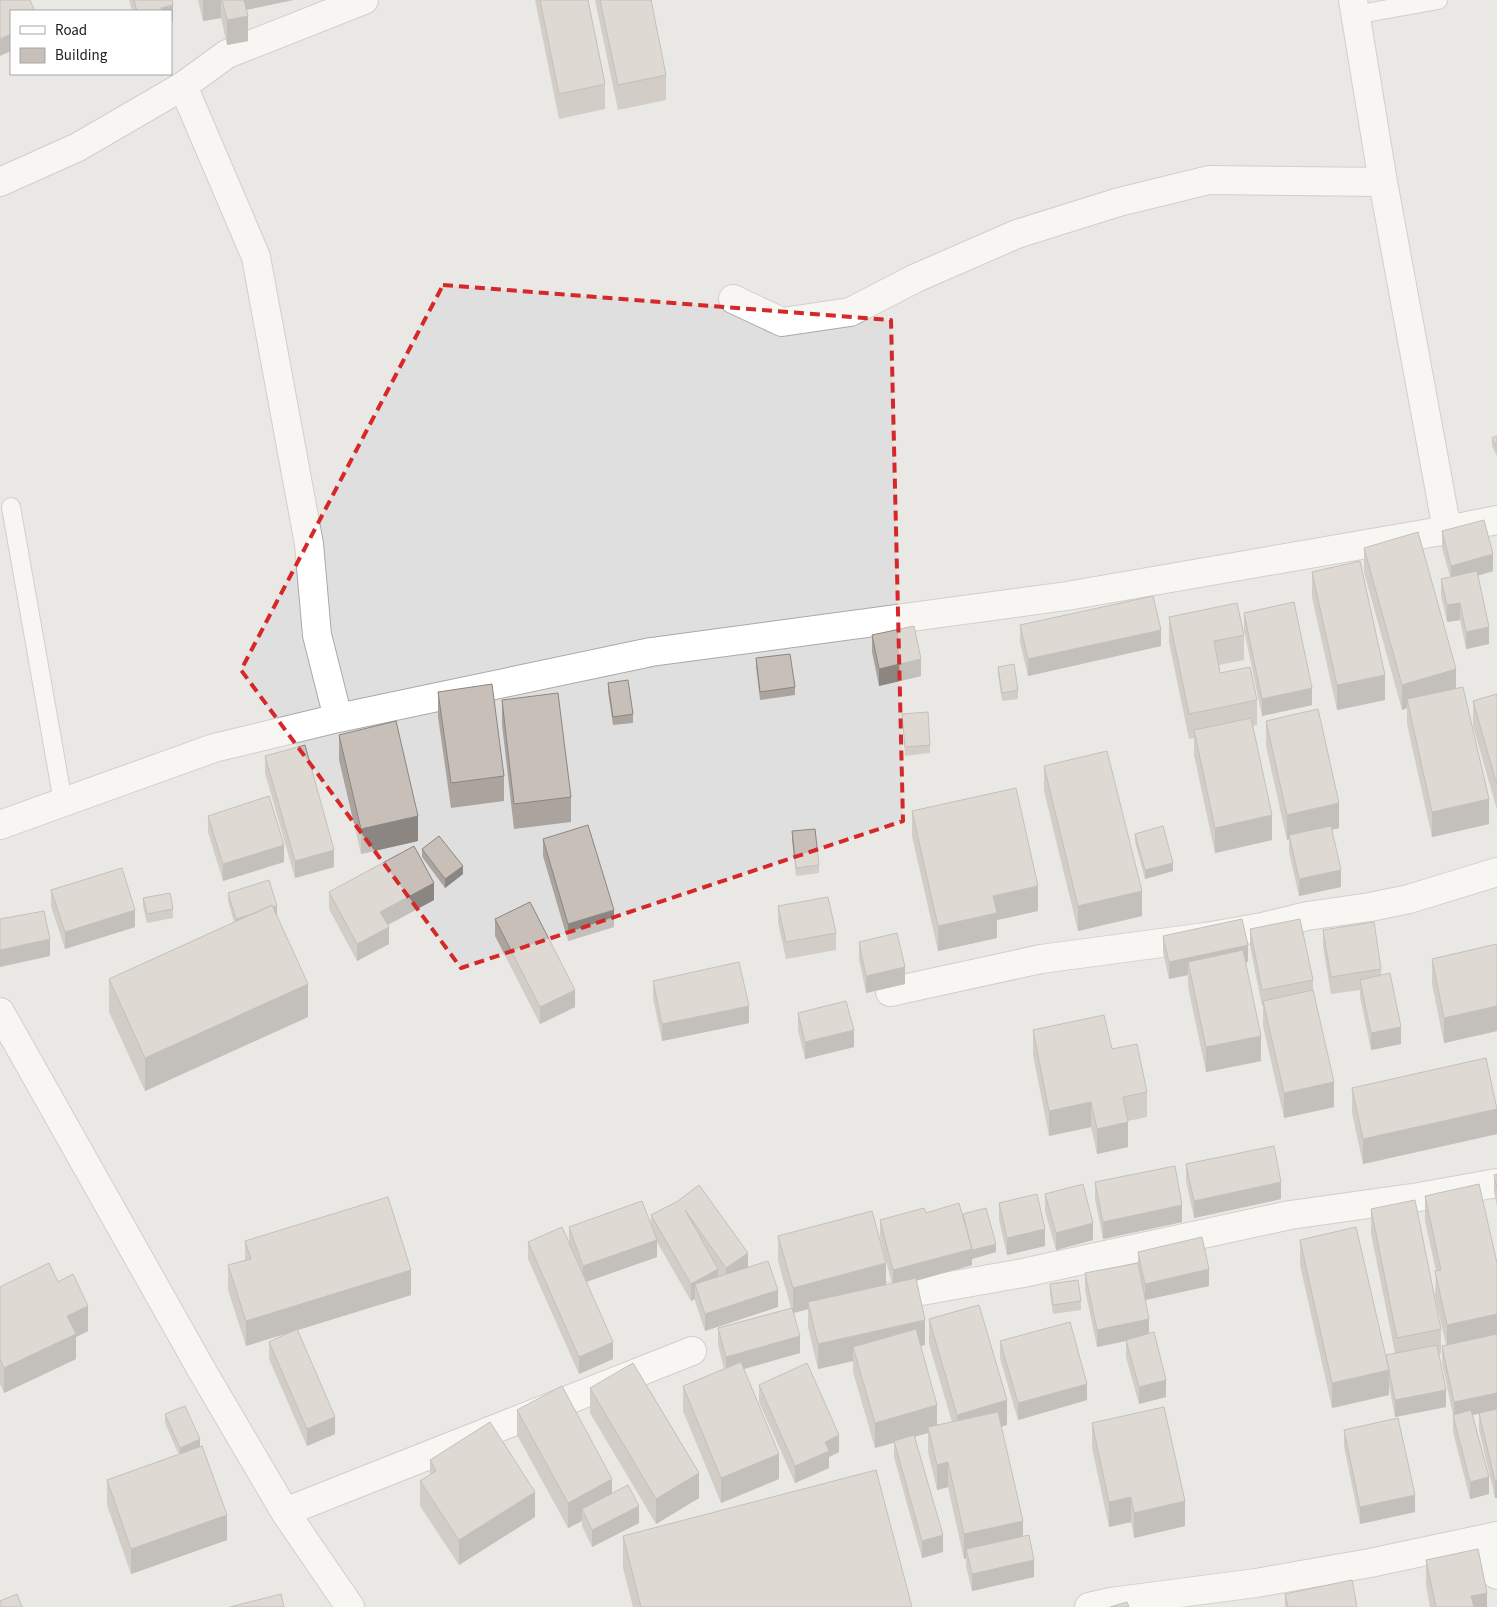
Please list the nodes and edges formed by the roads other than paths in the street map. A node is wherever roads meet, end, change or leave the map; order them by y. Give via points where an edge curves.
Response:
1 (364, 0) edge
2 (1438, 0) edge
3 (1354, 8) edge
4 (183, 86) junction
5 (0, 182) edge
6 (1383, 182) junction
7 (733, 299) dead end
8 (11, 507) dead end
9 (1497, 520) edge
10 (1447, 530) junction
11 (338, 718) junction
12 (63, 802) junction
13 (0, 825) edge
14 (1497, 872) edge
15 (890, 992) dead end
16 (0, 1012) edge
17 (1497, 1183) edge
18 (862, 1302) edge
19 (692, 1351) dead end
20 (285, 1512) junction
21 (1494, 1536) edge
22 (1497, 1575) edge
23 (350, 1607) edge
24 (1089, 1607) edge

1 - 4 street via 227,54
2 - 3 lane
3 - 6 street
4 - 5 street via 78,148
4 - 11 street via 256,257 310,544 317,635
6 - 7 street via 1209,180 1119,202 1017,234 916,278 850,312 782,322
6 - 10 street
8 - 12 lane
9 - 10 street
10 - 11 street via 1067,596 650,652
11 - 12 street via 214,748
12 - 13 street
14 - 15 street via 1409,899 1370,907 1206,937 1041,959
16 - 20 street
17 - 18 street via 1290,1214 1023,1273
19 - 20 street
20 - 23 street
21 - 22 street
21 - 24 street via 1256,1583

